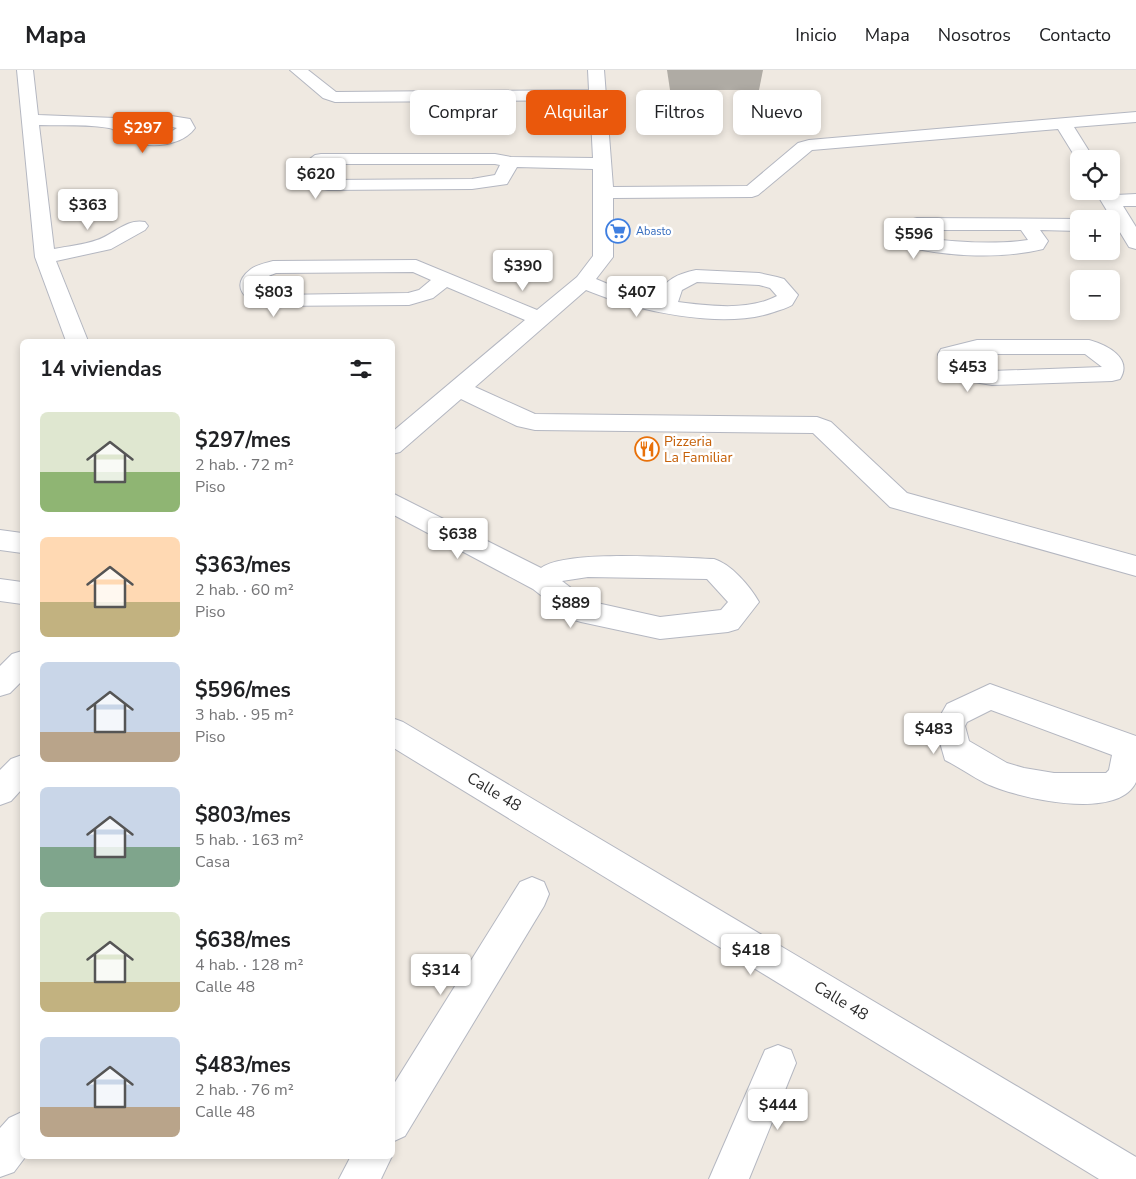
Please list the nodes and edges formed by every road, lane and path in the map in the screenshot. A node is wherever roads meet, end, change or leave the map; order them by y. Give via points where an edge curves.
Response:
1 (25, 70) edge
2 (298, 70) edge
3 (596, 70) edge
4 (598, 90) edge
5 (526, 96) edge
6 (1136, 117) edge
7 (31, 120) junction
8 (115, 123) dead end
9 (1063, 123) junction
10 (601, 135) edge
11 (1080, 150) edge
12 (511, 162) junction
13 (603, 164) junction
14 (604, 194) junction
15 (1120, 198) edge
16 (1136, 200) edge
17 (1026, 224) junction
18 (1070, 225) edge
19 (138, 226) dead end
20 (1120, 229) edge
21 (1136, 243) edge
22 (45, 257) junction
23 (445, 278) junction
24 (584, 281) junction
25 (667, 307) junction
26 (540, 319) junction
27 (76, 339) edge
28 (1112, 374) junction
29 (1136, 375) edge
30 (458, 388) junction
31 (395, 443) edge
32 (395, 504) edge
33 (0, 540) edge
34 (20, 543) edge
35 (1136, 566) edge
36 (542, 581) junction
37 (0, 590) edge
38 (20, 593) edge
39 (20, 665) edge
40 (0, 684) edge
41 (395, 733) edge
42 (1132, 748) edge
43 (20, 771) edge
44 (0, 791) edge
45 (532, 894) dead end
46 (778, 1063) dead end
47 (395, 1119) edge
48 (20, 1133) edge
49 (0, 1158) edge
50 (370, 1159) edge
51 (359, 1179) edge
52 (729, 1179) edge
53 (1136, 1179) edge

1 - 7 street
2 - 5 street via 328,96 335,97
3 - 4 street
6 - 9 street
7 - 8 street
7 - 22 street
9 - 11 street
9 - 14 street via 809,145 752,191
10 - 13 street
12 - 12 street via 495,159 321,159 304,170 304,181 328,185 472,184 501,180
12 - 13 street
13 - 14 street
14 - 24 street via 603,257
15 - 16 street
17 - 17 street via 917,224 908,234 916,243 1006,250 1036,245 1038,241
17 - 18 street
19 - 22 street via 104,245
20 - 21 street
22 - 27 street
23 - 23 street via 416,266 273,267 252,281 252,294 278,301 409,299 426,294
23 - 26 street
24 - 25 street via 616,295
24 - 26 street
25 - 25 street via 706,312 758,310 784,301 788,295 777,283 768,281 696,276 678,282 669,291
26 - 30 street
28 - 28 street via 1113,362 1089,347 977,347 949,354 952,372 992,378
28 - 29 street
30 - 31 street
30 - 35 street via 535,422 817,424 899,500
32 - 36 street
33 - 34 street
36 - 36 street via 581,611 660,628 728,621 745,602 714,569 588,567 556,571
37 - 38 street
39 - 40 street
41 - 53 street, Calle 48
42 - 42 street via 990,697 957,713 950,725 956,750 997,773 1041,786 1113,787 1123,777
43 - 44 street
45 - 47 street
46 - 52 street
48 - 49 street
50 - 51 street

